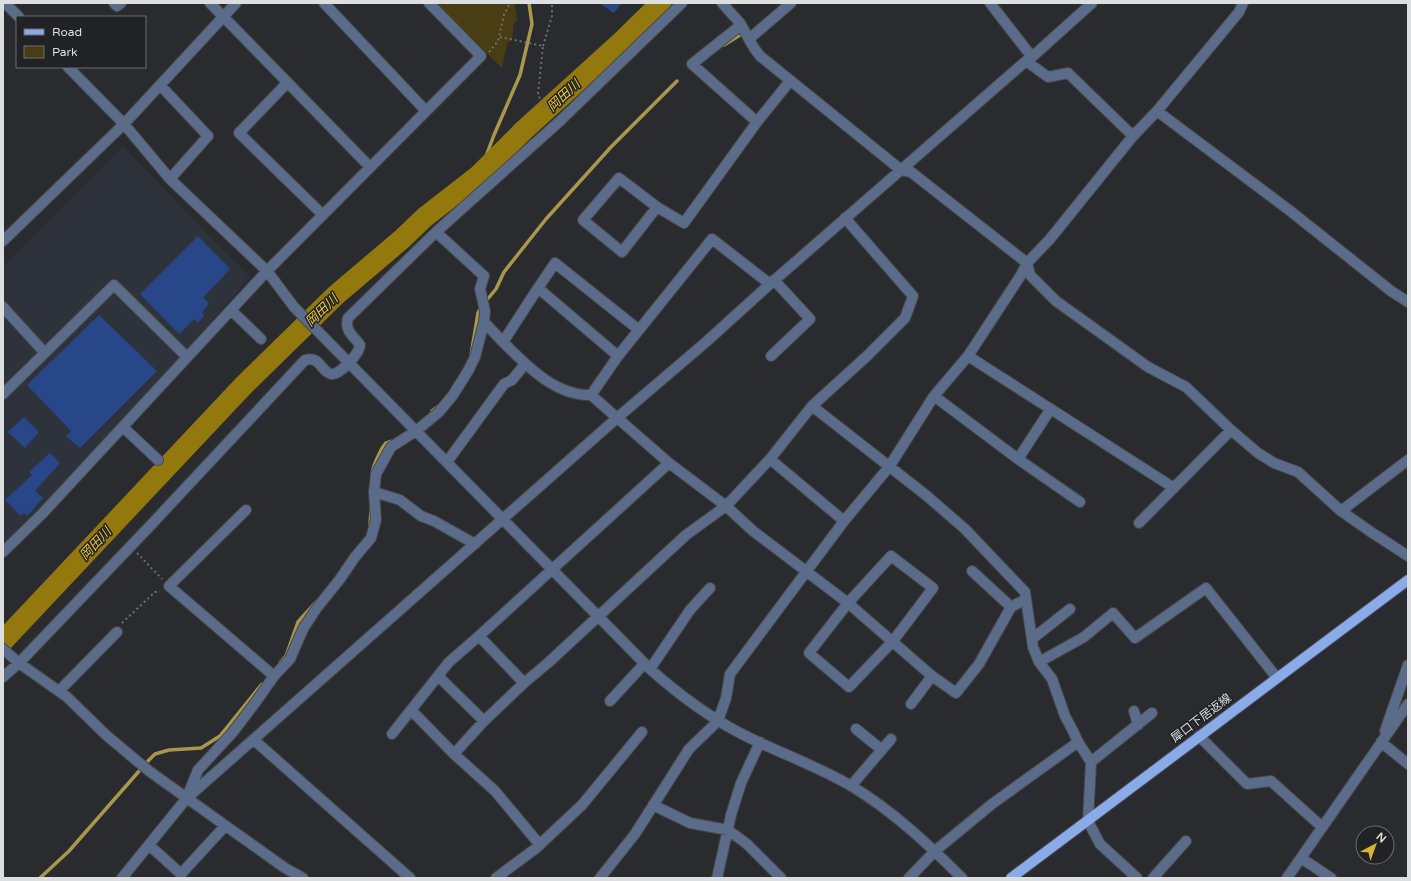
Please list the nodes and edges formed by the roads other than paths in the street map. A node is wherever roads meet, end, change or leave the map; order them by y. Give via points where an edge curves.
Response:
1 (114, 3) edge
2 (120, 3) edge
3 (210, 3) edge
4 (236, 3) edge
5 (324, 3) edge
6 (430, 3) edge
7 (682, 3) edge
8 (722, 3) edge
9 (791, 3) edge
10 (990, 3) edge
11 (1092, 3) edge
12 (1244, 3) edge
13 (5, 6) edge
14 (18, 16) edge
15 (224, 16) junction
16 (742, 25) junction
17 (749, 39) junction
18 (1029, 59) junction
19 (69, 68) edge
20 (790, 81) junction
21 (287, 83) junction
22 (160, 85) junction
23 (426, 111) junction
24 (1157, 111) junction
25 (757, 122) junction
26 (124, 124) junction
27 (1133, 136) junction
28 (370, 167) junction
29 (901, 170) junction
30 (170, 179) junction
31 (657, 208) junction
32 (323, 215) junction
33 (846, 218) junction
34 (436, 232) junction
35 (3, 241) edge
36 (1027, 263) junction
37 (267, 271) junction
38 (772, 282) junction
39 (538, 288) junction
40 (1408, 302) edge
41 (3, 307) edge
42 (231, 310) junction
43 (484, 322) junction
44 (639, 330) junction
45 (261, 338) dead end
46 (503, 342) junction
47 (44, 352) junction
48 (618, 356) junction
49 (771, 356) dead end
50 (968, 356) junction
51 (187, 357) junction
52 (349, 363) junction
53 (525, 364) junction
54 (3, 394) edge
55 (591, 395) junction
56 (934, 396) junction
57 (812, 406) junction
58 (1050, 410) junction
59 (617, 418) junction
60 (123, 427) junction
61 (1231, 430) junction
62 (416, 431) junction
63 (770, 459) junction
64 (1018, 459) junction
65 (158, 460) dead end
66 (1408, 460) edge
67 (447, 462) junction
68 (669, 463) junction
69 (889, 467) junction
70 (1174, 488) junction
71 (374, 492) junction
72 (1080, 502) dead end
73 (726, 506) junction
74 (246, 510) dead end
75 (1341, 511) junction
76 (503, 520) junction
77 (844, 521) junction
78 (1139, 523) dead end
79 (475, 544) junction
80 (3, 552) edge
81 (1408, 556) edge
82 (552, 569) junction
83 (806, 571) junction
84 (972, 571) dead end
85 (1408, 580) edge
86 (710, 588) dead end
87 (1026, 599) junction
88 (848, 603) junction
89 (1011, 607) junction
90 (1070, 609) dead end
91 (597, 617) junction
92 (117, 632) road end
93 (479, 636) junction
94 (1032, 639) junction
95 (893, 641) junction
96 (3, 649) edge
97 (17, 661) junction
98 (1039, 662) junction
99 (1408, 665) edge
100 (647, 666) junction
101 (274, 676) junction
102 (438, 676) junction
103 (932, 676) junction
104 (3, 677) edge
105 (1277, 678) junction
106 (524, 683) junction
107 (59, 691) junction
108 (610, 701) dead end
109 (911, 704) dead end
110 (1408, 704) edge
111 (412, 710) junction
112 (1134, 711) dead end
113 (1152, 713) dead end
114 (484, 721) junction
115 (718, 721) junction
116 (1138, 725) junction
117 (856, 729) dead end
118 (642, 732) dead end
119 (392, 734) dead end
120 (1199, 736) junction
121 (891, 739) dead end
122 (254, 740) junction
123 (760, 742) junction
124 (1078, 742) junction
125 (1381, 742) junction
126 (882, 750) junction
127 (454, 754) junction
128 (1091, 762) junction
129 (1408, 764) edge
130 (851, 786) junction
131 (186, 799) junction
132 (653, 805) junction
133 (1088, 821) junction
134 (225, 826) junction
135 (1322, 827) junction
136 (728, 830) junction
137 (1186, 841) dead end
138 (149, 845) junction
139 (540, 845) junction
140 (934, 851) junction
141 (1301, 858) junction
142 (122, 878) edge
143 (303, 878) edge
144 (410, 878) edge
145 (496, 878) edge
146 (600, 878) edge
147 (718, 878) edge
148 (781, 878) edge
149 (909, 878) edge
150 (962, 878) edge
151 (1011, 878) edge
152 (1137, 878) edge
153 (1153, 878) edge
154 (1287, 878) edge
155 (1332, 878) edge

1 - 2 street via 117,6
3 - 15 street
4 - 15 street
5 - 23 street
6 - 23 street via 481,56
7 - 34 street via 560,121
8 - 16 street
9 - 17 street
10 - 18 street
11 - 18 street
12 - 24 street
13 - 14 street
15 - 21 street
15 - 22 street
16 - 17 street
16 - 25 street via 692,64
17 - 20 street via 760,56
18 - 27 street via 1048,77 1068,73
18 - 29 street
19 - 26 street
20 - 25 street
20 - 29 street
21 - 28 street
21 - 32 street via 239,133
22 - 26 street
22 - 30 street via 208,136
23 - 28 street
24 - 27 street
24 - 40 street
25 - 31 street via 684,223
26 - 30 street
26 - 35 street
27 - 36 street via 1050,239
28 - 32 street
29 - 33 street
29 - 36 street via 912,172
30 - 37 street
31 - 31 street via 619,178 583,220 622,252
32 - 37 street
33 - 38 street
33 - 57 street via 913,296 905,318
34 - 43 street via 484,276 480,289 485,311
34 - 52 street via 348,318 347,330 360,346 358,354
36 - 50 street
36 - 61 street via 1030,275 1056,301 1148,367 1186,387
37 - 42 street
37 - 52 street via 294,307
38 - 44 street via 712,239
38 - 49 street via 810,318
38 - 59 street
39 - 44 street via 555,263
39 - 46 street
39 - 48 street
41 - 47 street
42 - 45 street
42 - 51 street
43 - 46 street
43 - 62 street via 475,357 453,395 439,412
44 - 48 street
46 - 53 street
47 - 51 street via 114,285
47 - 54 street
48 - 55 street
50 - 56 street
50 - 58 street
51 - 60 street
52 - 62 street
52 - 97 street via 336,374 331,374 315,359 305,360 130,546
53 - 55 street via 569,392
53 - 67 street via 512,380 504,384
55 - 59 street
56 - 64 street
56 - 69 street
57 - 63 street
57 - 69 street
58 - 64 street
58 - 70 street
59 - 68 street
59 - 76 street
60 - 65 street
60 - 80 street
61 - 70 street
61 - 75 street via 1258,453 1274,463 1298,472
62 - 67 street
62 - 71 street via 391,446 376,474
63 - 73 street
63 - 77 street
64 - 72 street
66 - 75 street
67 - 76 street
68 - 73 street
68 - 82 street
69 - 77 street
69 - 87 street via 965,529 1026,592
70 - 78 street
71 - 79 street via 400,500 420,516
71 - 101 street via 376,520 371,538 316,609 303,629 290,658
73 - 83 street via 753,531
73 - 91 street via 686,535
74 - 101 street via 169,586
75 - 81 street
76 - 79 street
76 - 82 street
77 - 83 street
79 - 122 street
82 - 91 street
82 - 93 street
83 - 88 street
83 - 115 street via 730,674 726,698
84 - 89 street
85 - 105 main road, 犀口下居返線
86 - 100 street
87 - 89 street
87 - 94 street
88 - 95 street
88 - 95 street via 809,653 849,687
88 - 95 street via 892,556 933,588
89 - 103 street via 979,664 956,693
90 - 94 street
91 - 100 street
91 - 106 street
92 - 107 street
93 - 102 street via 449,662
93 - 106 street
94 - 98 street
95 - 103 street
96 - 97 street
97 - 104 street
97 - 107 street
98 - 105 street via 1084,637 1113,613 1135,638 1206,588
98 - 124 street via 1052,679 1065,716
99 - 125 street
100 - 108 street
100 - 115 street via 690,702
101 - 131 street via 233,732 198,770
102 - 111 street
102 - 114 street
103 - 109 street
105 - 120 main road, 犀口下居返線
106 - 114 street
107 - 131 street via 106,735
110 - 125 street
111 - 119 street
111 - 127 street
112 - 116 street
113 - 116 street
114 - 127 street
115 - 123 street
115 - 132 street via 690,749
116 - 128 street
117 - 126 street
118 - 139 street via 582,806
120 - 133 main road, 犀口下居返線
120 - 135 street via 1247,784 1271,781
121 - 126 street
122 - 131 street
122 - 144 street
123 - 130 street
123 - 136 street via 741,783
124 - 128 street
124 - 140 street via 992,804
125 - 129 street
125 - 135 street
126 - 130 street
127 - 139 street via 495,791
128 - 133 street
130 - 140 street via 884,807
131 - 134 street
131 - 138 street
132 - 136 street via 690,823
132 - 146 street via 635,834
133 - 151 main road, 犀口下居返線
133 - 152 street via 1100,844
134 - 138 street via 181,874
134 - 143 street
135 - 141 street
136 - 147 street
136 - 148 street via 747,844
137 - 153 street
138 - 142 street
139 - 145 street
140 - 149 street
140 - 150 street
141 - 154 street
141 - 155 street

